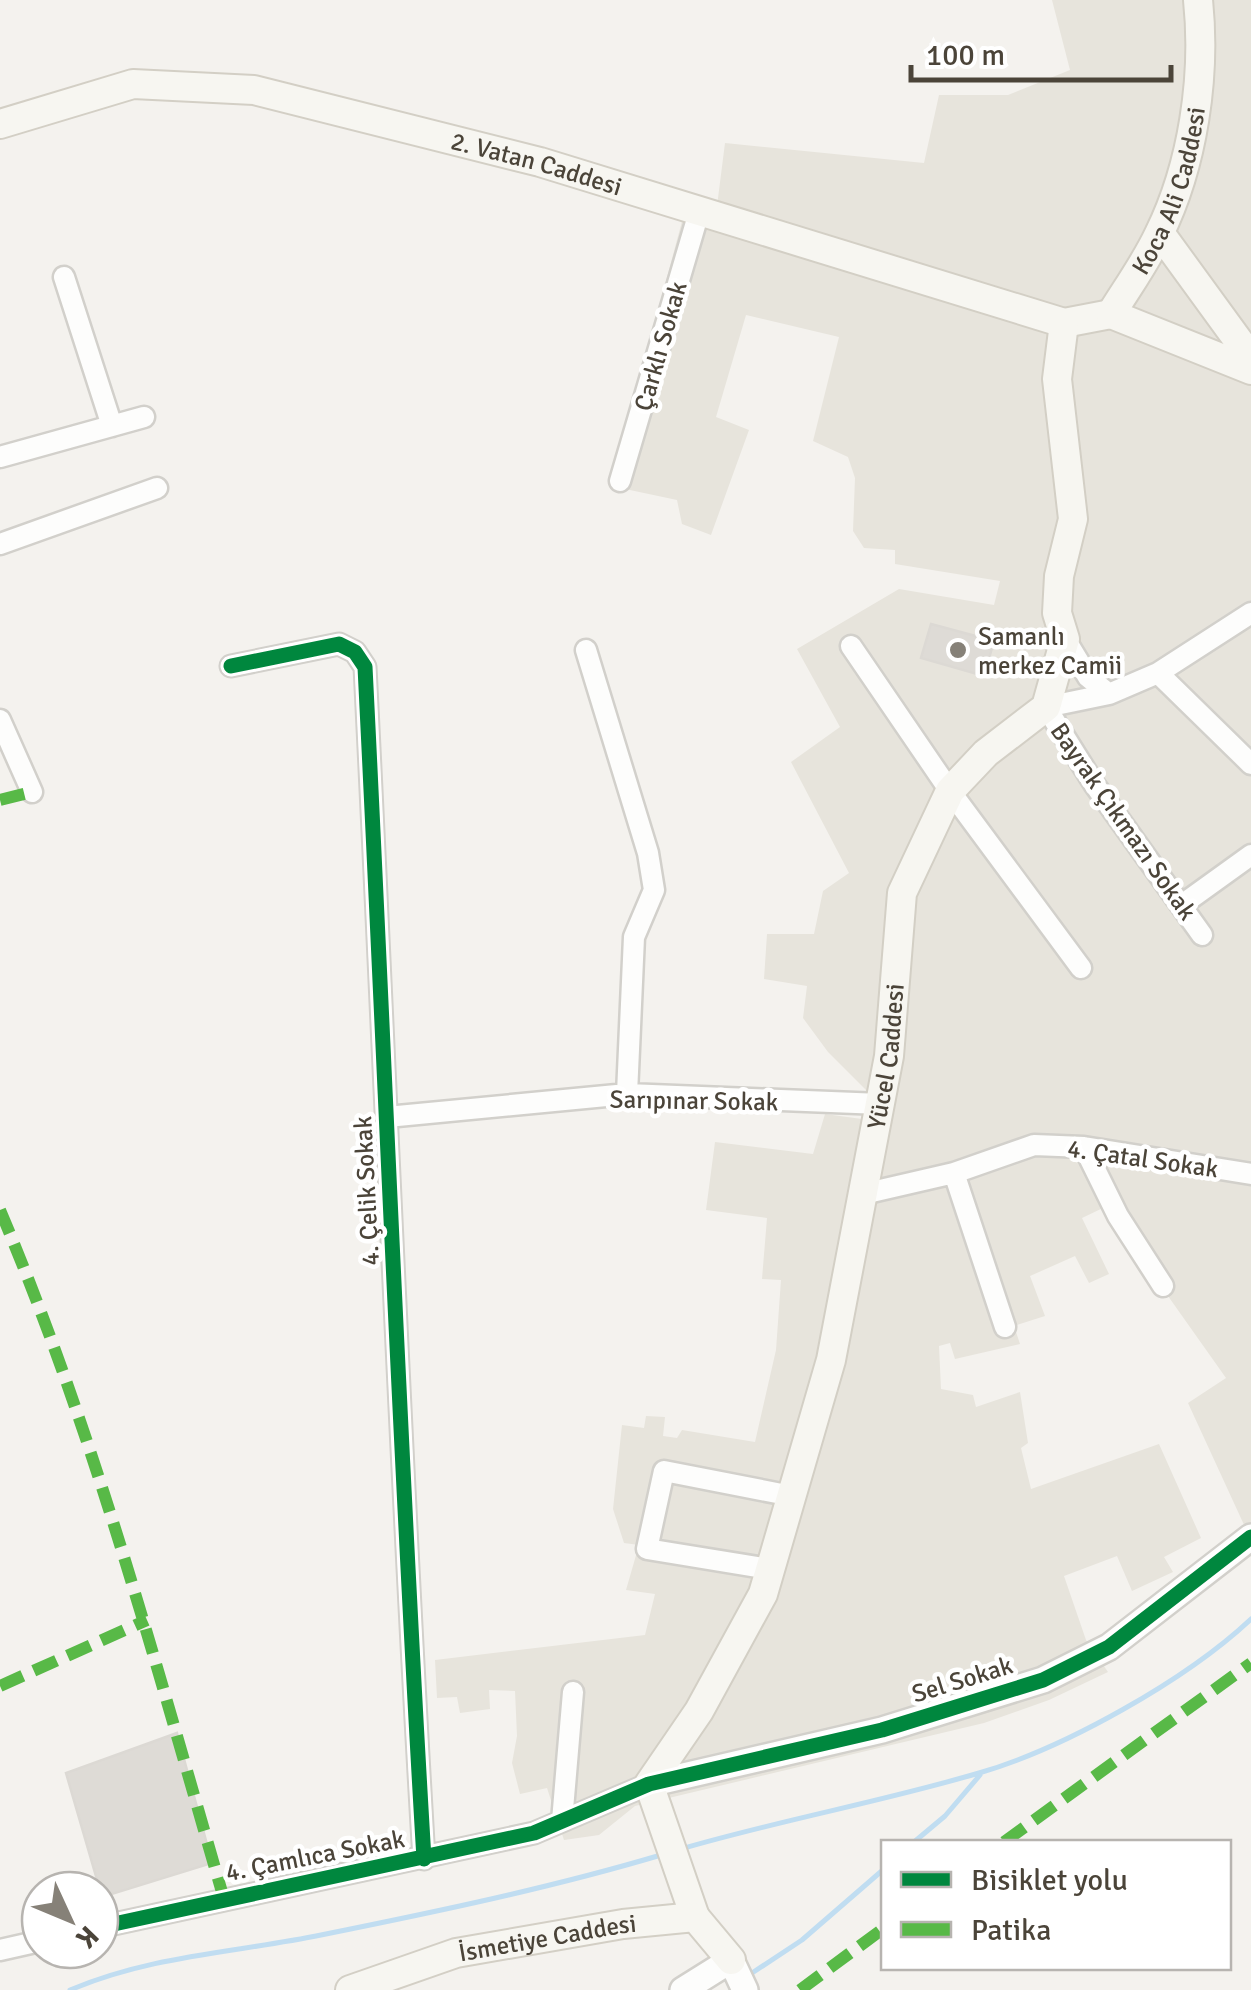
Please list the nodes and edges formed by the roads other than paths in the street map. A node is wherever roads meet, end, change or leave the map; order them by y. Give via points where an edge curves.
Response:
1 (1198, 0) edge
2 (0, 124) edge
3 (699, 212) junction
4 (1160, 233) junction
5 (64, 277) dead end
6 (1111, 314) junction
7 (1064, 323) junction
8 (1251, 358) edge
9 (1251, 370) edge
10 (144, 416) dead end
11 (112, 426) junction
12 (0, 457) edge
13 (620, 481) dead end
14 (157, 488) dead end
15 (0, 544) edge
16 (1251, 613) edge
17 (1065, 639) junction
18 (852, 646) dead end
19 (586, 650) dead end
20 (231, 666) dead end
21 (1158, 673) junction
22 (1108, 694) junction
23 (1046, 706) junction
24 (0, 720) edge
25 (1251, 764) edge
26 (950, 791) junction
27 (32, 792) dead end
28 (1251, 855) edge
29 (1183, 904) junction
30 (1202, 934) dead end
31 (1082, 968) dead end
32 (627, 1094) junction
33 (881, 1104) junction
34 (387, 1118) junction
35 (1084, 1147) junction
36 (954, 1173) junction
37 (1251, 1174) edge
38 (863, 1194) junction
39 (1164, 1286) dead end
40 (1005, 1326) dead end
41 (792, 1496) junction
42 (1251, 1537) edge
43 (770, 1569) junction
44 (572, 1692) dead end
45 (653, 1795) junction
46 (562, 1821) junction
47 (424, 1859) junction
48 (695, 1917) junction
49 (120, 1923) edge
50 (731, 1960) junction
51 (350, 1990) edge
52 (684, 1990) edge
53 (745, 1990) edge

1 - 4 main road, Koca Ali Caddesi via 1199,80 1187,151
2 - 3 main road, 2. Vatan Caddesi via 132,84 254,90 540,162
3 - 7 main road, 2. Vatan Caddesi
3 - 13 street, Çarklı Sokak
4 - 6 main road, Koca Ali Caddesi
4 - 8 main road
5 - 11 street
6 - 7 main road
6 - 9 main road
7 - 17 main road via 1058,379 1073,519 1059,576 1057,613
10 - 11 street
11 - 12 street
14 - 15 street
16 - 21 street
17 - 22 street via 1088,677
17 - 23 main road
18 - 26 street
19 - 32 street via 654,890 634,937
20 - 34 street, 4. Çelik Sokak via 340,644 365,667
21 - 22 street
21 - 25 street
22 - 23 street
23 - 26 main road, Yücel Caddesi
23 - 29 street, Bayrak Çıkmazı Sokak
24 - 27 street
26 - 31 street
26 - 33 main road, Yücel Caddesi via 902,894
28 - 29 street
29 - 30 street, Bayrak Çıkmazı Sokak
32 - 33 street, Sarıpınar Sokak
32 - 34 street, Sarıpınar Sokak
33 - 38 main road, Yücel Caddesi
34 - 47 street, 4. Çelik Sokak
35 - 36 street, 4. Çatal Sokak via 1034,1145
35 - 37 street, 4. Çatal Sokak
35 - 39 street
36 - 38 street, 4. Çatal Sokak
36 - 40 street
38 - 41 main road, Yücel Caddesi via 832,1360
41 - 43 main road, Yücel Caddesi
41 - 43 street via 664,1471 647,1549
42 - 45 street, Sel Sokak via 1108,1647 1042,1680
43 - 45 main road, Yücel Caddesi
44 - 46 street
45 - 46 street, 4. Çamlıca Sokak
45 - 48 main road
46 - 47 street, 4. Çamlıca Sokak
47 - 49 street, 4. Çamlıca Sokak
48 - 50 main road
48 - 51 main road, İsmetiye Caddesi via 456,1953
50 - 52 street
50 - 53 street

